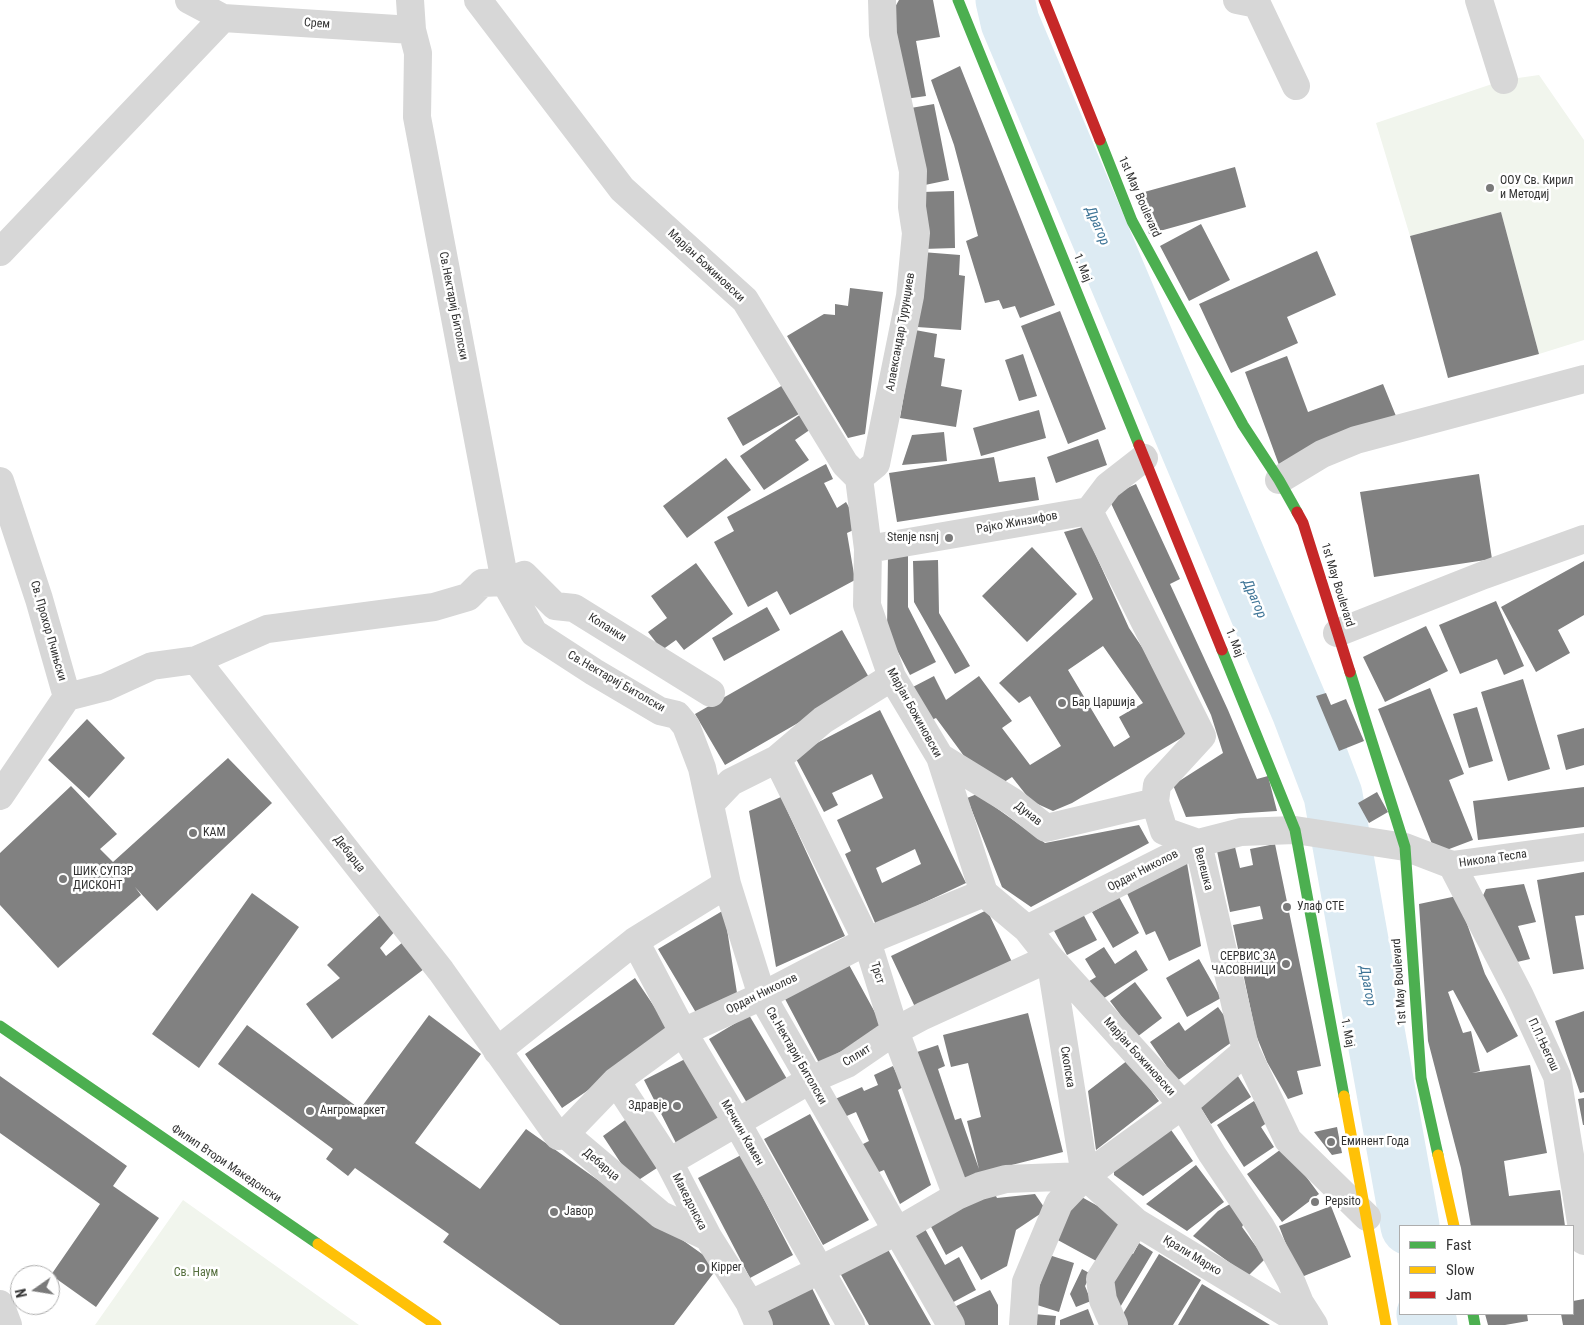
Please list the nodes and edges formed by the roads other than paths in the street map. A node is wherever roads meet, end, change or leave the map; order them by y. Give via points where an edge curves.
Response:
1 (189, 0) edge
2 (410, 0) edge
3 (478, 0) edge
4 (882, 0) edge
5 (958, 0) edge
6 (1044, 0) edge
7 (1237, 0) edge
8 (1479, 0) edge
9 (223, 18) junction
10 (412, 30) junction
11 (1504, 80) dead end
12 (1296, 86) dead end
13 (0, 252) edge
14 (1584, 379) edge
15 (1144, 458) junction
16 (859, 478) junction
17 (1279, 480) junction
18 (0, 481) edge
19 (1089, 511) junction
20 (1584, 539) edge
21 (868, 549) junction
22 (505, 582) junction
23 (1337, 633) junction
24 (196, 660) junction
25 (892, 676) junction
26 (711, 693) dead end
27 (67, 697) junction
28 (940, 757) junction
29 (777, 759) junction
30 (0, 795) edge
31 (1155, 802) junction
32 (710, 804) junction
33 (1307, 832) junction
34 (1198, 843) junction
35 (1376, 843) joint
36 (1405, 847) junction
37 (1584, 847) edge
38 (1452, 865) junction
39 (728, 884) junction
40 (984, 892) junction
41 (1027, 929) junction
42 (635, 941) junction
43 (867, 941) junction
44 (1050, 958) junction
45 (762, 996) junction
46 (0, 1026) edge
47 (895, 1031) junction
48 (683, 1032) junction
49 (497, 1051) junction
50 (1246, 1051) junction
51 (810, 1080) junction
52 (616, 1081) junction
53 (1183, 1105) junction
54 (737, 1123) junction
55 (564, 1134) junction
56 (669, 1162) junction
57 (1085, 1176) junction
58 (957, 1196) junction
59 (1367, 1217) junction
60 (1136, 1222) junction
61 (1454, 1225) edge
62 (897, 1231) junction
63 (708, 1237) junction
64 (1584, 1242) edge
65 (820, 1270) junction
66 (0, 1304) edge
67 (754, 1314) edge
68 (8, 1325) edge
69 (436, 1325) edge
70 (851, 1325) edge
71 (951, 1325) edge
72 (1023, 1325) edge
73 (1114, 1325) edge
74 (1306, 1325) edge
75 (1314, 1325) edge
76 (1386, 1325) edge

1 - 9 street
2 - 10 street, Св.Нектариј Битолски
3 - 16 street, Марјан Божиновски via 622,189 744,300 845,464
4 - 16 street, Алаександар Турунџиев via 883,34 913,171 912,207 916,233 910,296 876,464
5 - 15 street, 1. Мај
6 - 17 street, 1st May Boulevard via 1132,221 1243,425
7 - 12 street via 1257,4
8 - 11 street
9 - 10 street, Срем
9 - 13 street
10 - 22 street, Св.Нектариј Битолски via 418,53 416,117
14 - 17 street via 1356,440 1322,454
15 - 19 street via 1108,486
15 - 33 street, 1. Мај
16 - 21 street, Марјан Божиновски
17 - 23 street, 1st May Boulevard via 1303,523
18 - 27 street, Св. Прохор Пчињски
19 - 21 street, Рајко Жинзифов
19 - 31 street via 1202,736 1157,785
20 - 23 street
21 - 25 street, Марјан Божиновски via 867,605
22 - 24 street via 482,583 468,597 434,606 267,628
22 - 26 street, Копанки via 524,575 555,606 574,608
22 - 32 street, Св.Нектариј Битолски via 534,633 660,711 677,714 686,726 702,768
23 - 36 street, 1st May Boulevard
24 - 27 street via 152,666 106,687
24 - 49 street, Дебарца via 441,971
25 - 28 street, Марјан Божиновски
25 - 29 street via 823,720
27 - 30 street, Св. Прохор Пчињски
28 - 31 street, Дунав via 1013,802 1046,828
28 - 40 street, Марјан Божиновски
29 - 32 street via 732,782
29 - 43 street, Трст
31 - 34 street, Велешка via 1164,831
32 - 39 street, Св.Нектариј Битолски
33 - 34 street, Ордан Николов via 1241,832
33 - 35 street, Ордан Николов
33 - 59 street, 1. Мај
34 - 41 street, Ордан Николов
34 - 50 street, Велешка
35 - 36 street, Никола Тесла
36 - 38 street, Никола Тесла
36 - 61 street, 1st May Boulevard via 1421,1078
37 - 38 street, Никола Тесла
38 - 64 street, П.П.Његош via 1519,994 1557,1076
39 - 42 street
39 - 45 street, Св.Нектариј Битолски
40 - 41 street, Марјан Божиновски
40 - 43 street, Ордан Николов
41 - 44 street, Марјан Божиновски
42 - 48 street, Мечкин Камен
42 - 49 street
43 - 45 street, Ордан Николов
43 - 47 street, Трст
44 - 47 street, Сплит
44 - 53 street, Марјан Божиновски
44 - 57 street, Скопска
45 - 48 street, Ордан Николов
45 - 51 street, Св.Нектариј Битолски
46 - 69 street, Филип Втори Македонски
47 - 51 street, Сплит via 847,1064
47 - 58 street, Трст
48 - 52 street, Ордан Николов
48 - 54 street, Мечкин Камен
49 - 55 street, Дебарца via 558,1136
50 - 53 street
50 - 59 street, Велешка via 1288,1140
51 - 54 street, Сплит
51 - 62 street, Св.Нектариј Битолски
52 - 55 street, Ордан Николов
52 - 56 street, Македонска
53 - 57 street
53 - 75 street, Марјан Божиновски via 1261,1227
54 - 56 street, Сплит
54 - 65 street, Мечкин Камен
55 - 63 street, Дебарца via 661,1215
56 - 63 street, Македонска
57 - 58 street via 1006,1179
57 - 60 street, Крали Марко
57 - 72 street via 1059,1203 1026,1282
58 - 62 street
59 - 76 street, 1. Мај
60 - 73 street via 1100,1279 1103,1300
60 - 74 street, Крали Марко
62 - 65 street
62 - 71 street, Св.Нектариј Битолски
63 - 67 street, Македонска
65 - 67 street via 757,1301
65 - 70 street, Мечкин Камен
66 - 68 street

